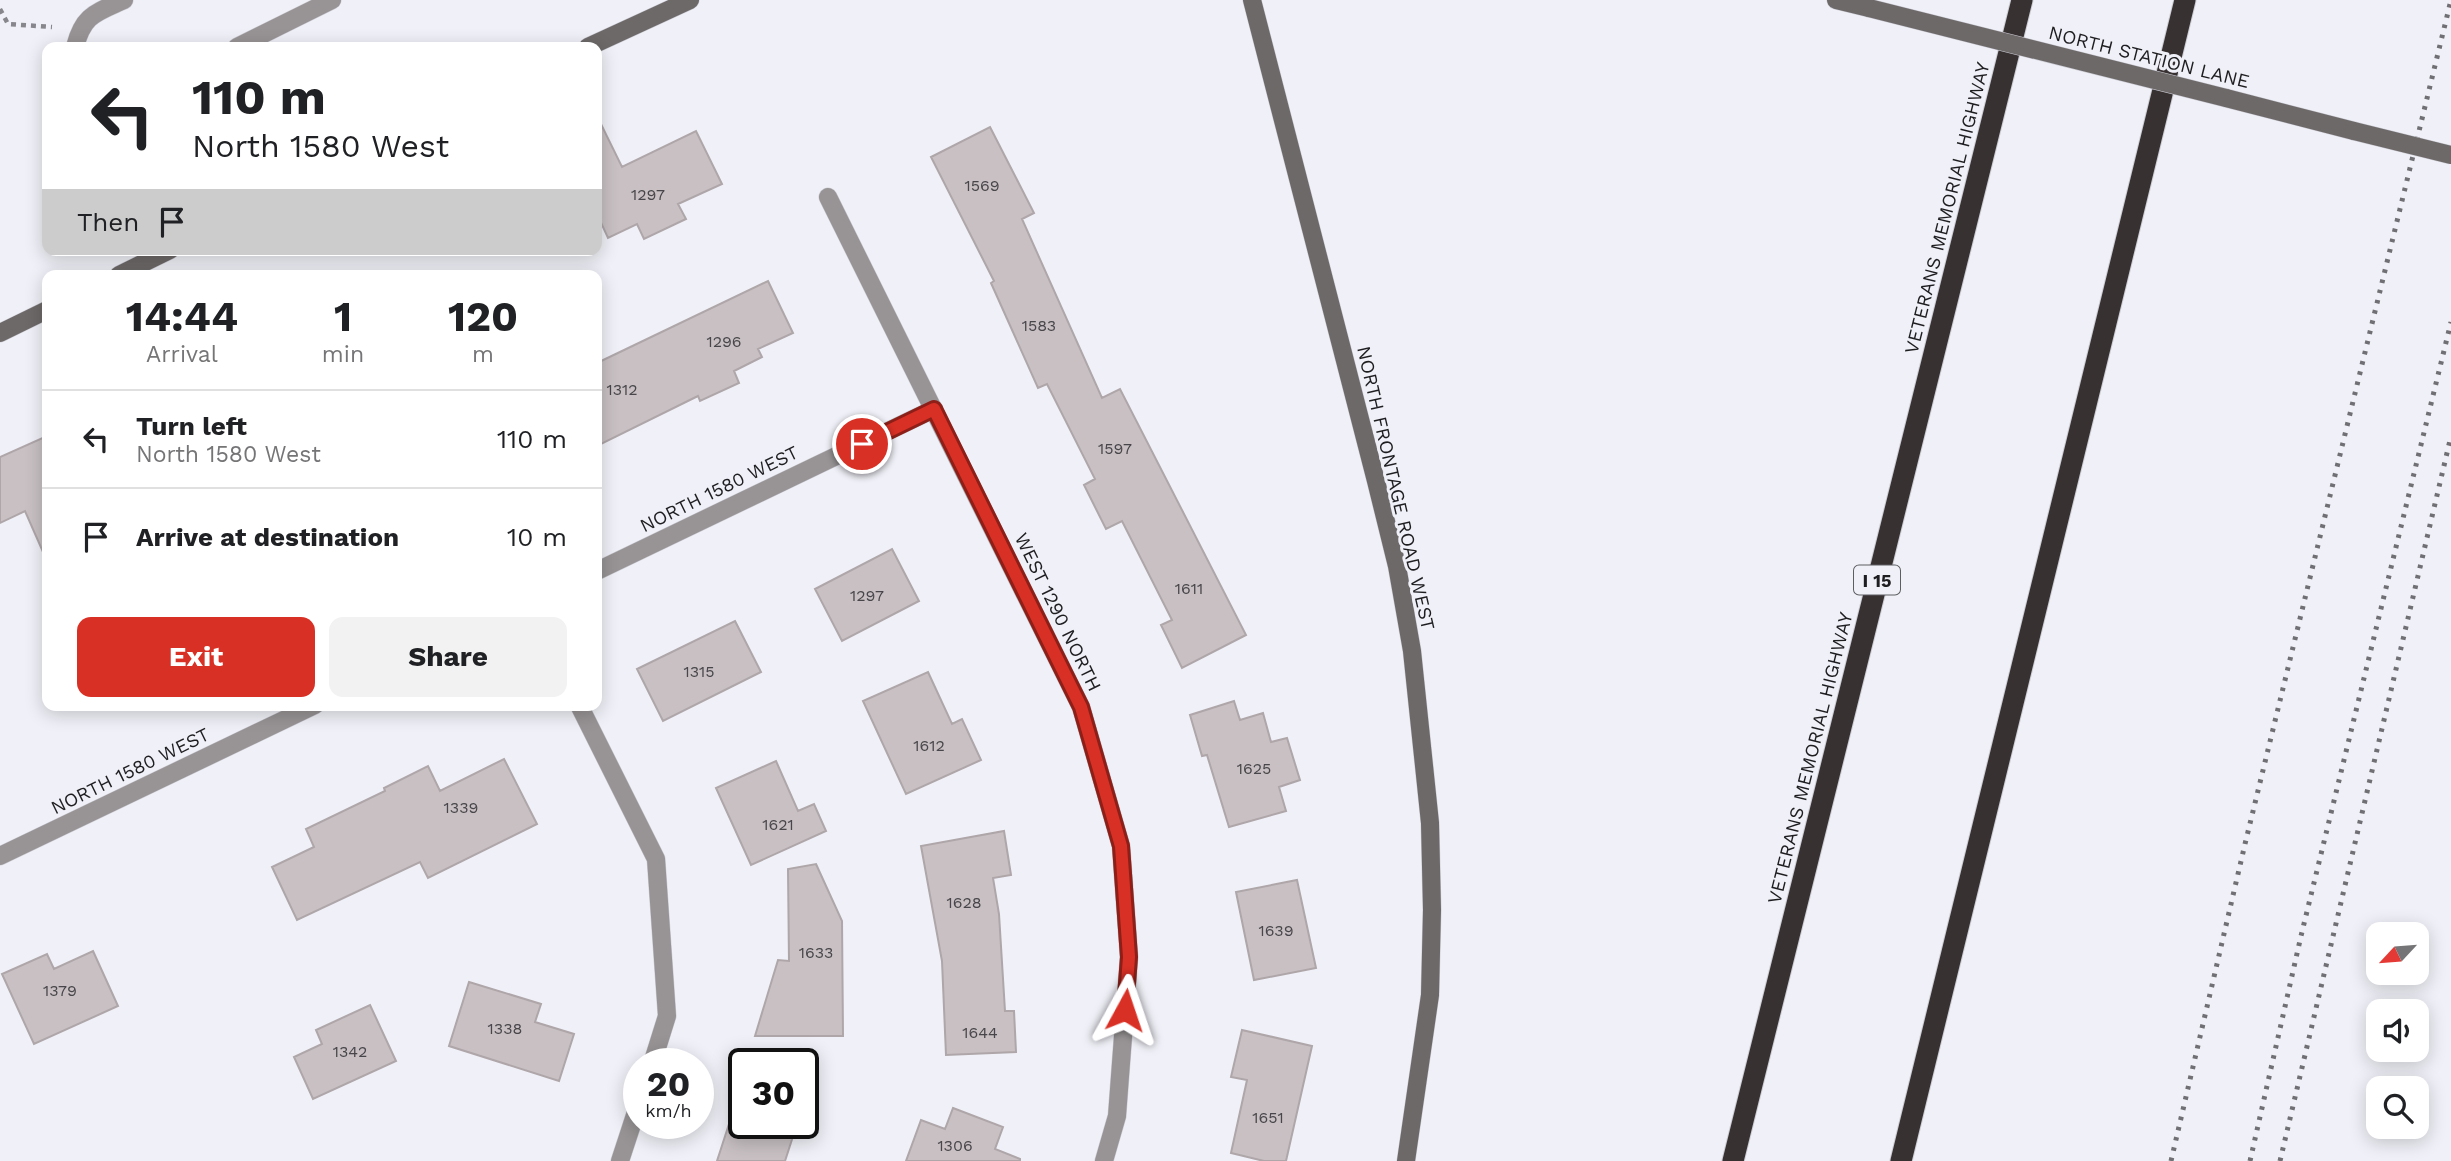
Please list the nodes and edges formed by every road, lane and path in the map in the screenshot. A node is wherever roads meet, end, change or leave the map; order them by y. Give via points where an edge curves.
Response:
1 (124, 0) edge
2 (331, 0) edge
3 (690, 0) edge
4 (1252, 0) edge
5 (1836, 0) edge
6 (2022, 0) edge
7 (2186, 0) edge
8 (0, 9) edge
9 (80, 29) junction
10 (76, 42) edge
11 (247, 42) edge
12 (599, 42) edge
13 (2451, 155) edge
14 (828, 197) dead end
15 (158, 256) edge
16 (129, 270) edge
17 (42, 312) edge
18 (0, 333) edge
19 (934, 409) junction
20 (602, 568) edge
21 (302, 711) edge
22 (582, 711) edge
23 (0, 856) edge
24 (657, 1048) edge
25 (627, 1139) edge
26 (620, 1161) edge
27 (1104, 1161) edge
28 (1406, 1161) edge
29 (1732, 1161) edge
30 (1901, 1161) edge

1 - 9 street via 90,15
2 - 11 street
3 - 12 street
4 - 28 street, NORTH FRONTAGE ROAD WEST via 1377,481 1397,566 1417,688 1433,910 1430,995
5 - 13 street, NORTH STATION LANE, bridge
6 - 29 highway, VETERANS MEMORIAL HIGHWAY / I 15
7 - 30 highway
8 - 9 path via 8,24
9 - 10 street
14 - 19 street, WEST 1290 NORTH
15 - 16 street
17 - 18 street
19 - 20 street, NORTH 1580 WEST
19 - 27 street, WEST 1290 NORTH via 1081,707 1121,846 1129,957 1116,1116
21 - 23 street, NORTH 1580 WEST
22 - 24 street via 656,859 667,1016
25 - 26 street

